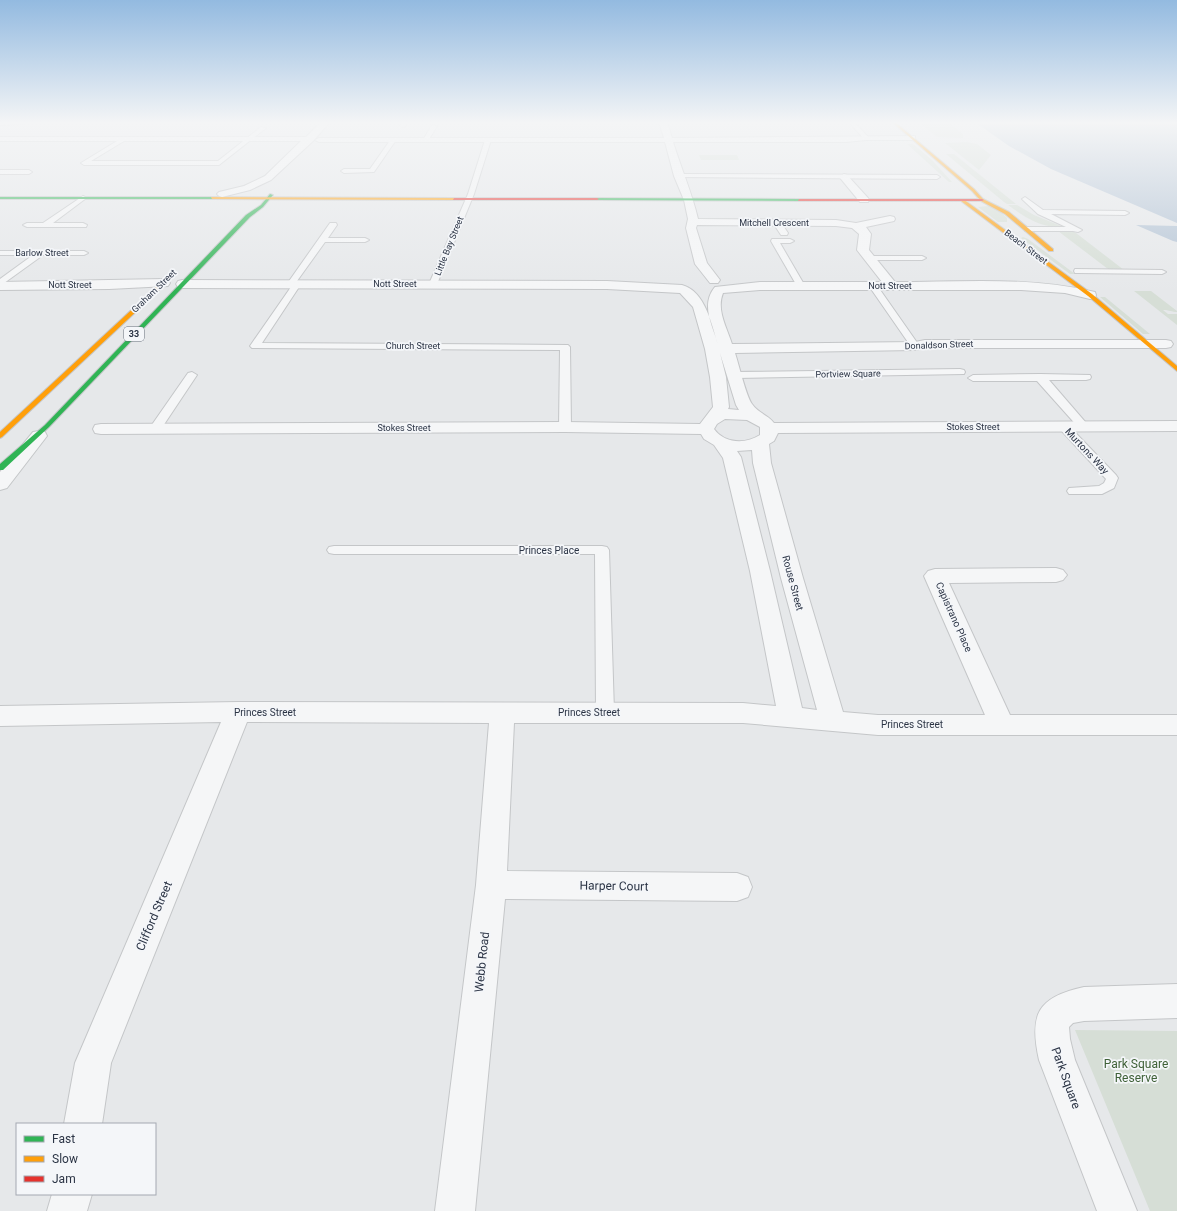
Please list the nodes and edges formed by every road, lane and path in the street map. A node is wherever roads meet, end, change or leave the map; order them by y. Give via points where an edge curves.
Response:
1 (275, 179) edge
2 (278, 179) edge
3 (476, 179) edge
4 (680, 179) edge
5 (846, 179) edge
6 (924, 179) edge
7 (940, 179) edge
8 (958, 179) edge
9 (957, 194) junction
10 (0, 195) edge
11 (222, 196) junction
12 (250, 196) junction
13 (270, 197) junction
14 (470, 197) junction
15 (688, 197) junction
16 (861, 197) junction
17 (979, 197) junction
18 (0, 198) edge
19 (83, 198) junction
20 (1025, 199) dead end
21 (240, 207) dead end
22 (1041, 212) junction
23 (1125, 213) dead end
24 (890, 218) dead end
25 (692, 222) junction
26 (777, 223) junction
27 (28, 225) dead end
28 (45, 225) junction
29 (83, 225) dead end
30 (333, 225) dead end
31 (856, 226) junction
32 (681, 229) dead end
33 (1028, 229) junction
34 (1003, 230) junction
35 (784, 233) dead end
36 (322, 240) junction
37 (365, 240) dead end
38 (790, 241) dead end
39 (684, 244) dead end
40 (0, 253) edge
41 (84, 253) dead end
42 (40, 254) junction
43 (1057, 255) dead end
44 (870, 258) junction
45 (922, 258) dead end
46 (179, 268) dead end
47 (1064, 268) junction
48 (1078, 271) junction
49 (1162, 272) dead end
50 (1070, 280) junction
51 (0, 283) edge
52 (164, 283) junction
53 (687, 283) junction
54 (182, 284) junction
55 (294, 284) junction
56 (433, 284) junction
57 (717, 285) junction
58 (0, 286) edge
59 (801, 286) junction
60 (873, 286) junction
61 (891, 286) junction
62 (1020, 286) junction
63 (1090, 295) junction
64 (1151, 339) junction
65 (915, 346) junction
66 (1169, 346) dead end
67 (712, 349) junction
68 (727, 349) junction
69 (1177, 369) edge
70 (960, 372) dead end
71 (192, 375) dead end
72 (736, 375) junction
73 (1040, 377) junction
74 (1086, 377) dead end
75 (973, 378) dead end
76 (47, 426) junction
77 (1063, 426) junction
78 (1083, 426) junction
79 (1177, 426) edge
80 (565, 427) junction
81 (101, 429) dead end
82 (155, 429) junction
83 (714, 429) junction
84 (762, 430) junction
85 (2, 432) edge
86 (0, 468) edge
87 (0, 484) edge
88 (1073, 490) dead end
89 (334, 550) dead end
90 (1056, 575) dead end
91 (238, 712) junction
92 (605, 712) junction
93 (502, 713) junction
94 (0, 716) edge
95 (790, 717) junction
96 (833, 721) junction
97 (1002, 725) junction
98 (1177, 725) edge
99 (490, 885) junction
100 (738, 887) dead end
101 (1177, 1001) edge
102 (83, 1123) edge
103 (72, 1195) edge
104 (67, 1211) edge
105 (455, 1211) edge
106 (1117, 1211) edge

1 - 11 street
2 - 12 street
3 - 14 lane, Little Bay Street
4 - 15 street
5 - 16 street
6 - 7 lane
8 - 17 main road, Beach Street
9 - 16 main road
9 - 17 main road
9 - 34 main road, Beach Street
10 - 11 main road
11 - 12 main road
11 - 19 main road
12 - 13 main road
12 - 21 main road
13 - 14 main road
13 - 54 main road, Graham Street / 33
14 - 15 main road
14 - 56 lane, Little Bay Street
15 - 16 main road
15 - 25 street
17 - 33 main road, Beach Street via 1003,210
18 - 19 main road
19 - 28 lane
20 - 22 lane
22 - 23 lane
22 - 33 lane via 1075,229
24 - 31 street, Mitchell Crescent
25 - 26 street, Mitchell Crescent
25 - 57 street via 691,228 701,264
26 - 31 street, Mitchell Crescent via 838,223
26 - 35 lane
27 - 28 lane
28 - 29 lane
30 - 36 lane
31 - 44 street via 864,231 863,249
32 - 39 street
33 - 34 main road
33 - 43 main road, Beach Street
34 - 47 main road, Beach Street
36 - 37 lane
36 - 55 lane
38 - 59 lane via 775,241
40 - 42 lane, Barlow Street
41 - 42 lane, Barlow Street
42 - 51 lane
44 - 45 lane
44 - 61 street
46 - 52 main road, Graham Street / 33
47 - 48 main road, Beach Street
47 - 50 main road, Beach Street
47 - 62 street, Nott Street via 1048,281
48 - 49 lane
48 - 50 main road, Beach Street via 1089,279
50 - 63 main road, Beach Street
52 - 58 street, Nott Street
52 - 85 main road, Graham Street / 33
53 - 56 street, Nott Street
53 - 57 street, Nott Street
53 - 67 street via 699,306
54 - 55 street, Nott Street
54 - 76 main road, Graham Street / 33
55 - 56 street, Nott Street
55 - 80 lane, Church Street via 255,346 565,347
57 - 59 street, Nott Street
57 - 68 street via 714,309
59 - 60 street, Nott Street
60 - 61 street, Nott Street
60 - 65 lane
61 - 62 street, Nott Street
62 - 63 street, Nott Street via 1064,289
63 - 64 main road, Beach Street
64 - 65 street, Donaldson Street
64 - 66 street, Donaldson Street
64 - 69 main road, Beach Street
65 - 68 street, Donaldson Street
67 - 68 street, Donaldson Street
67 - 83 street via 721,407
68 - 72 street
70 - 72 lane, Portview Square
71 - 82 lane
72 - 84 street via 744,405
73 - 74 lane
73 - 75 lane
73 - 78 lane
76 - 86 main road, Graham Street / 33
76 - 87 street, Graham Street
77 - 78 street, Stokes Street
77 - 84 street, Stokes Street
77 - 88 lane, Murtons Way via 1112,478 1110,485 1102,490
78 - 79 street, Stokes Street
80 - 82 street, Stokes Street
80 - 83 street, Stokes Street
81 - 82 street, Stokes Street
83 - 84 street via 740,446
83 - 84 street via 730,414 740,414
83 - 95 street via 732,457 760,571
84 - 96 street, Rouse Street via 762,463
89 - 92 lane, Princes Place via 602,550
90 - 97 street, Capistrano Place via 936,576
91 - 93 street, Princes Street
91 - 94 street, Princes Street
91 - 102 street, Clifford Street via 93,1063
92 - 93 street, Princes Street
92 - 95 street, Princes Street via 743,713
93 - 99 street, Webb Road
95 - 96 street, Princes Street
96 - 97 street, Princes Street
97 - 98 street, Princes Street
99 - 100 street, Harper Court
99 - 105 street, Webb Road
101 - 106 street, Park Square via 1070,1006 1059,1012 1052,1023 1051,1036 1057,1060
103 - 104 street

